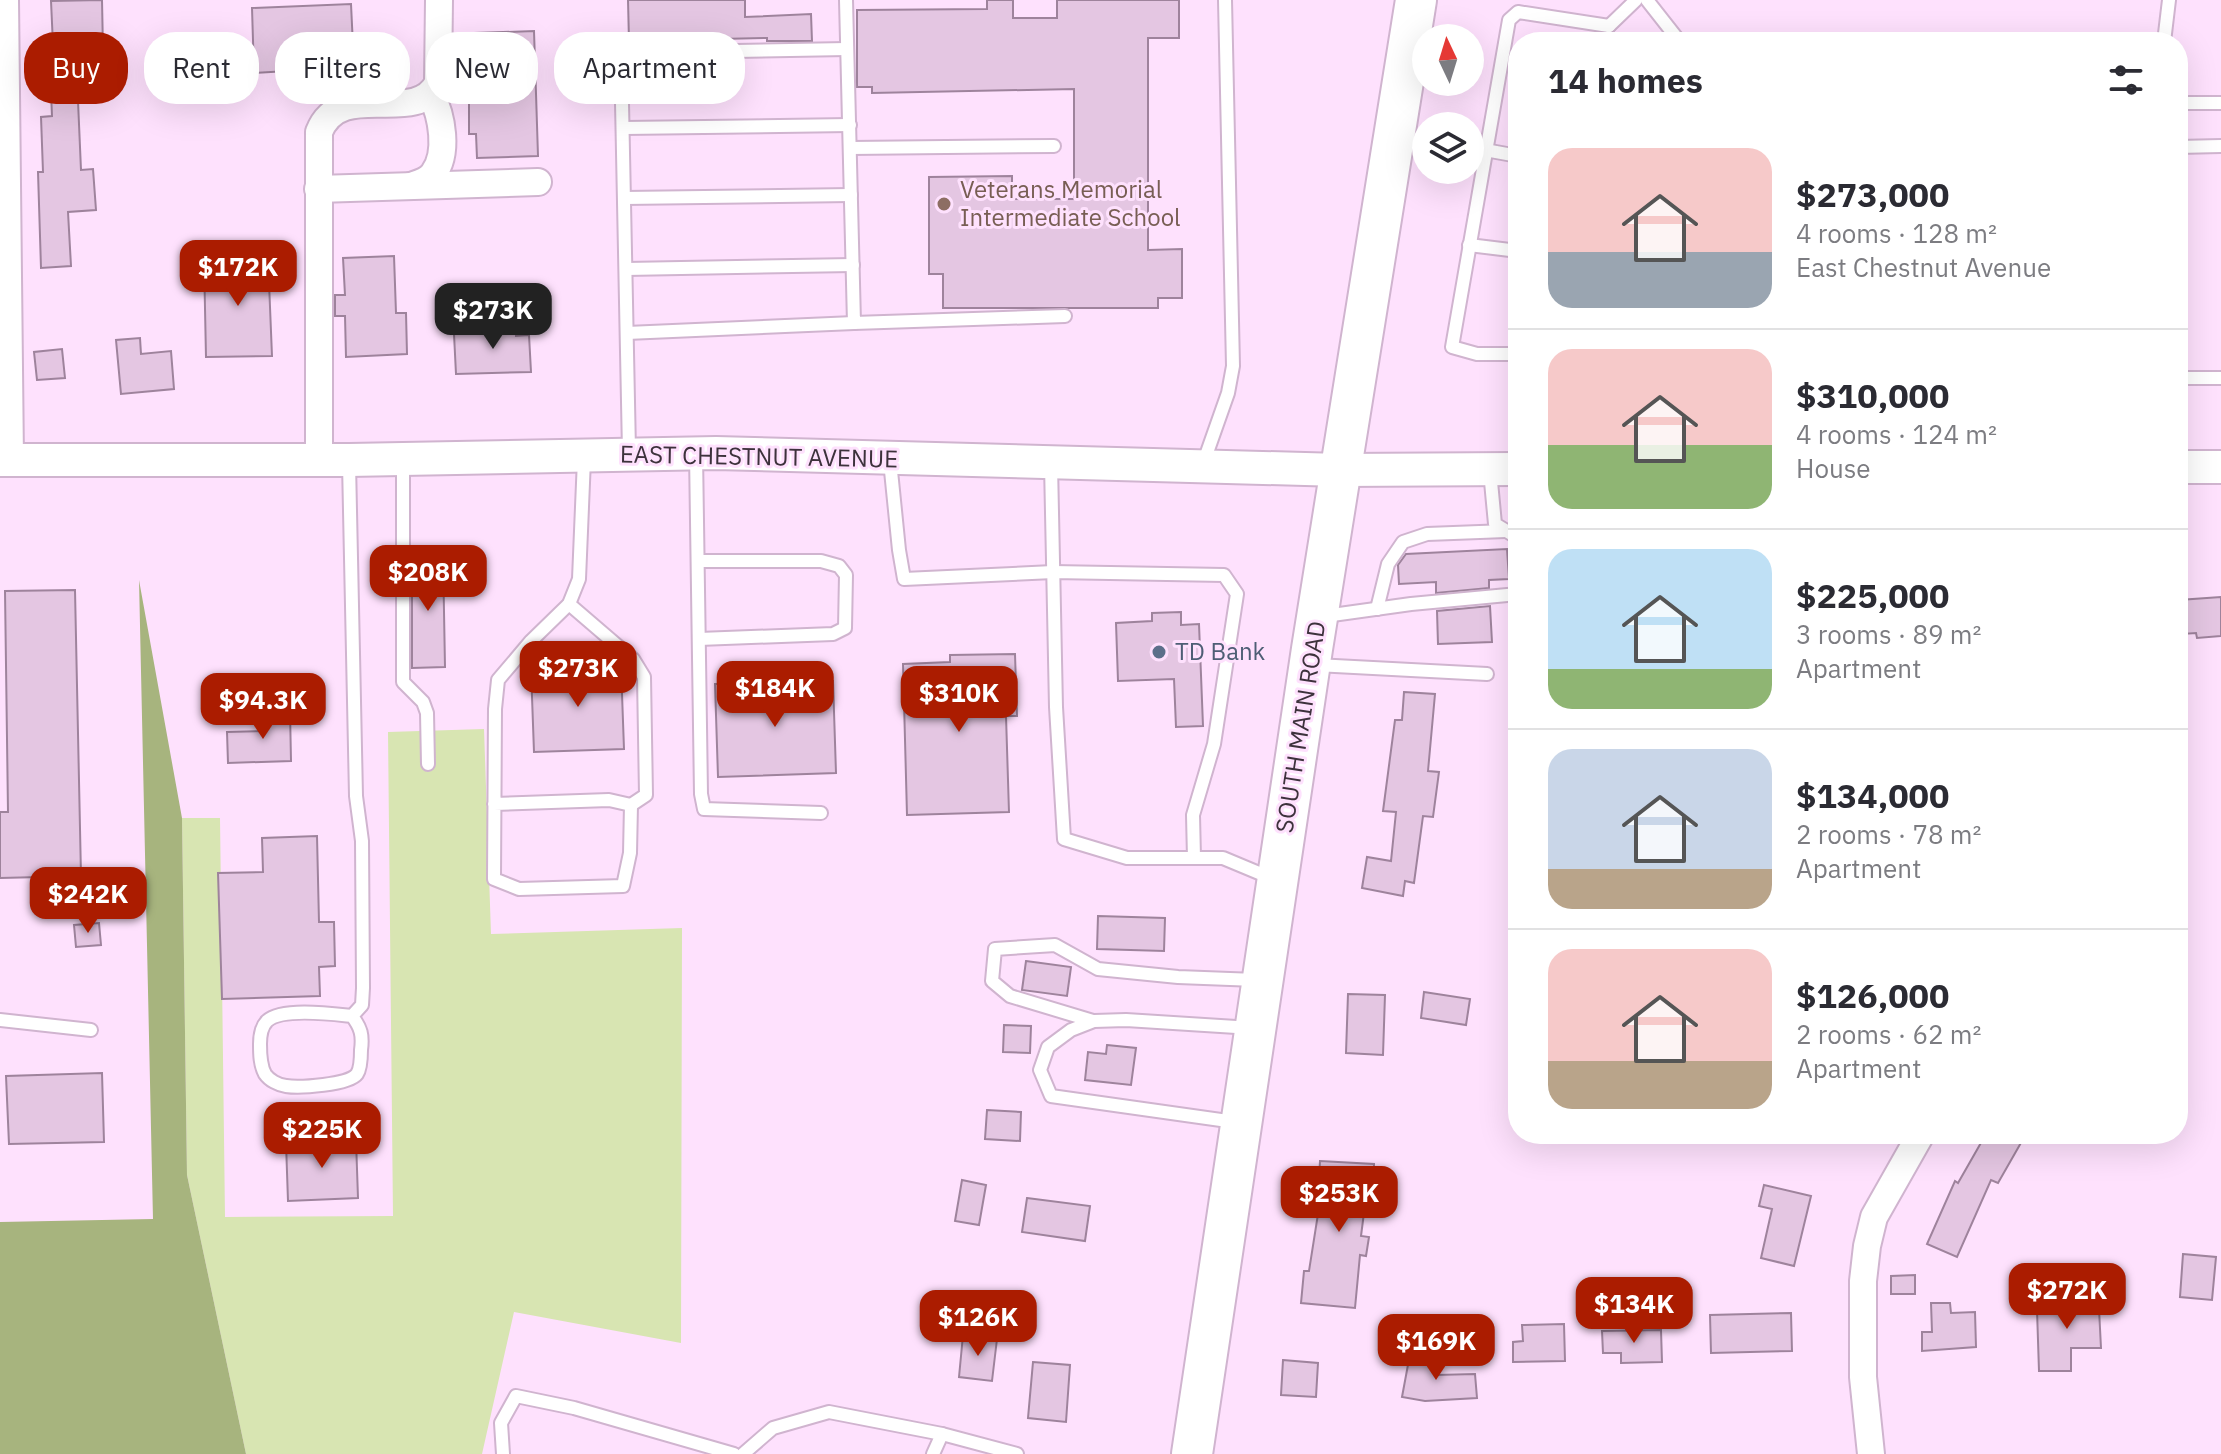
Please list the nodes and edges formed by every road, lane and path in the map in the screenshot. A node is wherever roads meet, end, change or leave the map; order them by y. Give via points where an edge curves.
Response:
1 (5, 0) edge
2 (439, 0) edge
3 (846, 0) edge
4 (1225, 0) edge
5 (1636, 0) edge
6 (1647, 0) edge
7 (2169, 0) edge
8 (1411, 4) edge
9 (1609, 26) junction
10 (439, 32) edge
11 (1610, 32) edge
12 (1672, 32) edge
13 (2165, 32) edge
14 (847, 49) junction
15 (426, 98) edge
16 (2188, 103) edge
17 (2221, 103) edge
18 (436, 104) edge
19 (850, 125) junction
20 (623, 128) junction
21 (1054, 146) dead end
22 (2221, 146) edge
23 (2188, 147) edge
24 (850, 148) junction
25 (1485, 150) junction
26 (1508, 154) edge
27 (538, 182) dead end
28 (409, 187) junction
29 (318, 189) junction
30 (851, 195) junction
31 (624, 198) junction
32 (1469, 245) junction
33 (1508, 250) edge
34 (853, 265) junction
35 (626, 269) junction
36 (1065, 316) dead end
37 (854, 323) junction
38 (627, 333) junction
39 (1508, 354) edge
40 (2188, 378) edge
41 (2221, 378) edge
42 (696, 453) junction
43 (629, 454) junction
44 (584, 456) junction
45 (890, 458) junction
46 (403, 459) junction
47 (5, 460) edge
48 (334, 460) junction
49 (1051, 462) junction
50 (1202, 466) junction
51 (2188, 467) edge
52 (2221, 467) edge
53 (1504, 469) edge
54 (1340, 470) junction
55 (1506, 531) joint
56 (698, 561) junction
57 (1053, 572) junction
58 (1508, 595) edge
59 (569, 604) junction
60 (1377, 609) junction
61 (1318, 617) junction
62 (699, 639) junction
63 (1309, 665) junction
64 (1487, 674) dead end
65 (428, 764) dead end
66 (494, 804) junction
67 (631, 805) junction
68 (821, 813) dead end
69 (1194, 858) junction
70 (1277, 881) junction
71 (1263, 980) junction
72 (352, 1016) junction
73 (0, 1020) edge
74 (1094, 1021) junction
75 (1256, 1028) junction
76 (91, 1030) dead end
77 (1242, 1123) junction
78 (1915, 1144) edge
79 (942, 1434) junction
80 (503, 1454) edge
81 (734, 1454) edge
82 (743, 1454) edge
83 (933, 1454) edge
84 (1017, 1454) edge
85 (1192, 1454) edge
86 (1871, 1454) edge

1 - 47 street
2 - 10 street
3 - 14 lane
4 - 50 lane via 1233,366
5 - 9 lane
6 - 12 lane
7 - 13 lane
8 - 54 main road, SOUTH MAIN ROAD
9 - 11 lane
9 - 25 lane via 1518,12 1509,20
14 - 19 lane
14 - 20 lane via 621,53
15 - 29 street via 344,106 331,113 319,132
16 - 17 lane
18 - 28 street via 441,158 431,177
19 - 20 lane
19 - 24 lane
20 - 31 lane
21 - 24 lane
22 - 23 lane
24 - 30 lane
25 - 26 lane
25 - 32 lane
27 - 28 street
28 - 29 street
29 - 48 street
30 - 31 lane
30 - 34 lane
31 - 35 lane
32 - 33 lane
32 - 39 lane via 1452,347
34 - 35 lane
34 - 37 lane
35 - 38 lane
36 - 37 lane
37 - 38 lane
38 - 43 lane
40 - 41 lane
42 - 43 street, EAST CHESTNUT AVENUE
42 - 45 street, EAST CHESTNUT AVENUE
42 - 56 lane
43 - 44 street, EAST CHESTNUT AVENUE
44 - 46 street, EAST CHESTNUT AVENUE
44 - 59 lane via 579,579
45 - 49 street, EAST CHESTNUT AVENUE
45 - 57 lane via 904,579
46 - 48 street, EAST CHESTNUT AVENUE
46 - 65 lane via 403,682 427,713
47 - 48 street, EAST CHESTNUT AVENUE
48 - 72 lane via 362,841 363,988 362,1005
49 - 50 street, EAST CHESTNUT AVENUE
49 - 57 lane
50 - 54 street, EAST CHESTNUT AVENUE
51 - 52 street
53 - 54 street, EAST CHESTNUT AVENUE
53 - 55 lane via 1493,519
54 - 61 main road, SOUTH MAIN ROAD
55 - 60 lane via 1427,534 1403,542 1388,564
56 - 62 lane
56 - 62 lane via 821,561 839,566 846,575 845,628 833,634
57 - 69 lane via 1064,839 1127,858
57 - 69 lane via 1224,575 1237,594 1214,744 1193,815
58 - 60 lane
59 - 66 lane via 498,680
59 - 67 lane via 633,659 644,677 646,795
60 - 61 lane
61 - 63 main road, SOUTH MAIN ROAD
62 - 68 lane via 704,809
63 - 64 lane
63 - 70 main road, SOUTH MAIN ROAD
66 - 67 lane via 609,800
66 - 67 lane via 494,879 519,889 623,886
69 - 70 lane via 1223,858
70 - 71 main road, SOUTH MAIN ROAD
71 - 74 lane via 1098,969 1055,945 995,949 992,981 1010,996
71 - 75 main road, SOUTH MAIN ROAD
72 - 72 lane via 362,1038 358,1074 347,1081 285,1086 265,1074 260,1052 267,1022 303,1014
73 - 76 lane
74 - 75 lane
74 - 77 lane via 1048,1047 1040,1070 1051,1096
75 - 77 main road, SOUTH MAIN ROAD
77 - 85 main road, SOUTH MAIN ROAD
78 - 86 street via 1874,1217 1867,1246 1863,1377
79 - 82 lane via 829,1412 773,1428
79 - 83 lane
79 - 84 lane
80 - 81 lane via 501,1423 516,1396

